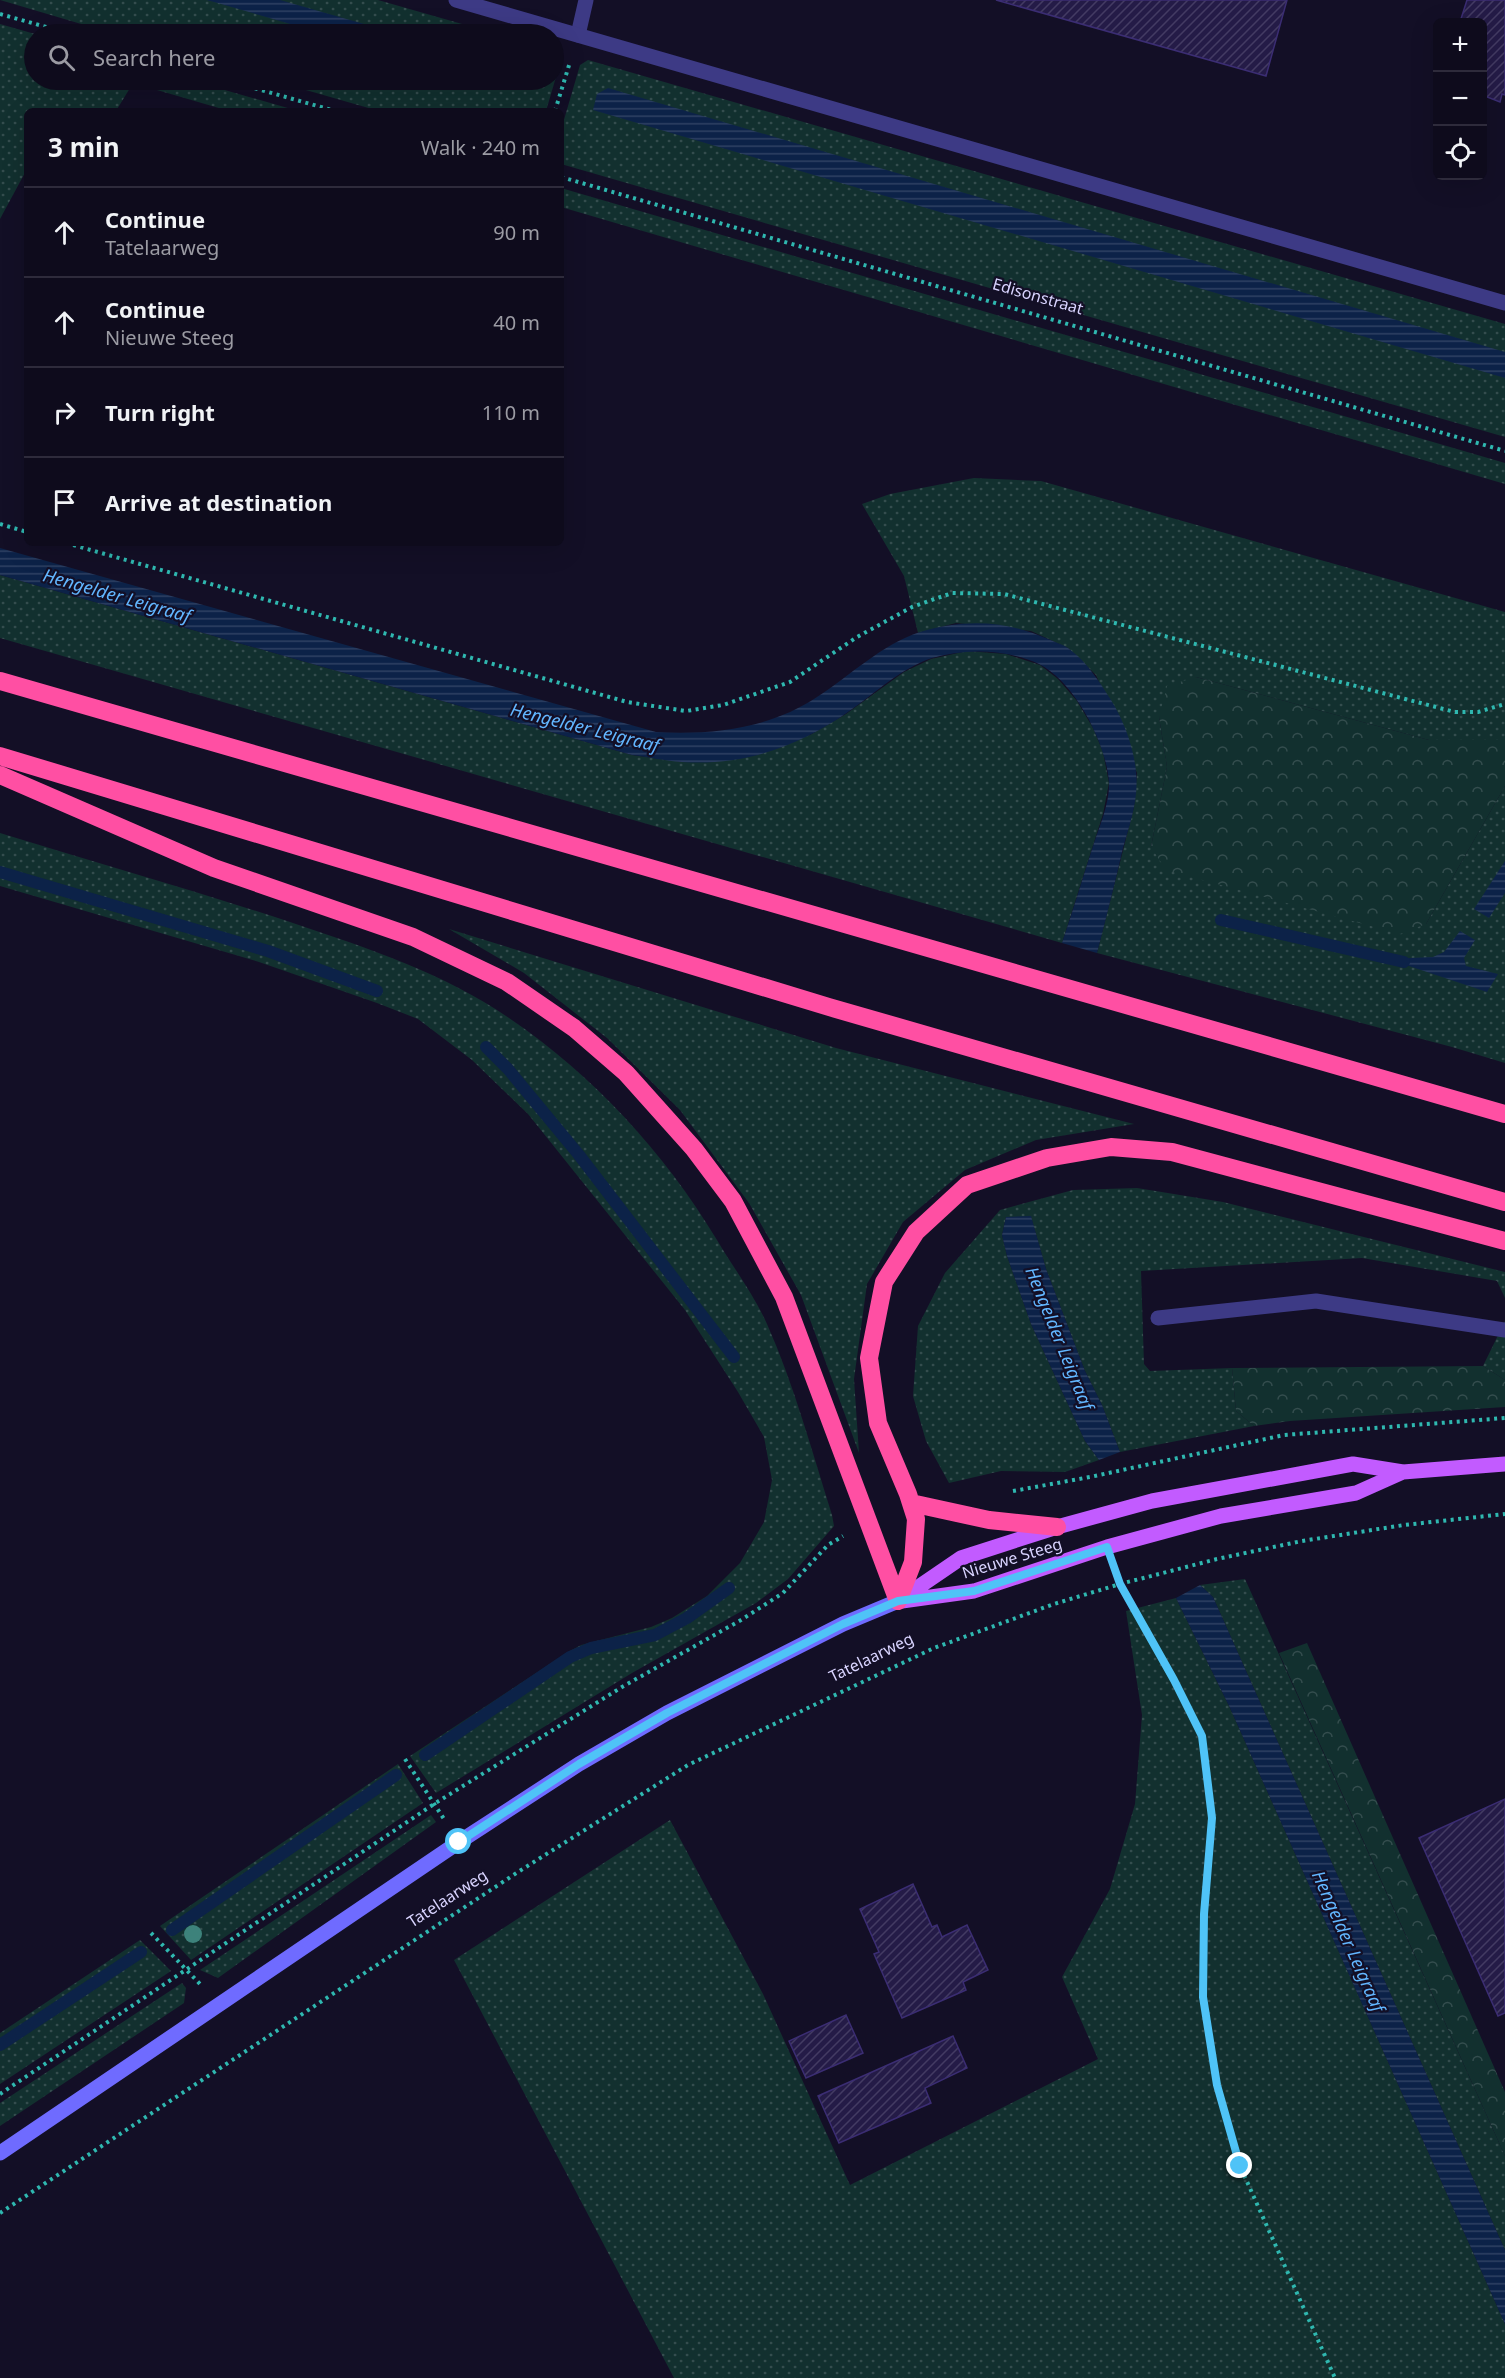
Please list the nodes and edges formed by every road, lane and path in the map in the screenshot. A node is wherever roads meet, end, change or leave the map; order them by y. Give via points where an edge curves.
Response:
1 (456, 0) edge
2 (586, 0) edge
3 (0, 14) edge
4 (36, 24) edge
5 (540, 24) edge
6 (564, 31) edge
7 (579, 35) junction
8 (564, 82) edge
9 (261, 90) edge
10 (562, 90) edge
11 (324, 108) edge
12 (556, 108) edge
13 (564, 178) edge
14 (1505, 303) edge
15 (1505, 451) edge
16 (0, 524) edge
17 (24, 531) edge
18 (77, 546) edge
19 (0, 681) edge
20 (1505, 704) edge
21 (0, 756) edge
22 (0, 775) edge
23 (1505, 1114) edge
24 (1505, 1202) edge
25 (1505, 1241) edge
26 (1158, 1318) dead end
27 (1505, 1330) edge
28 (1505, 1418) edge
29 (1505, 1464) edge
30 (1403, 1472) junction
31 (1006, 1491) dead end
32 (911, 1503) junction
33 (1505, 1514) edge
34 (866, 1520) junction
35 (1057, 1527) junction
36 (1107, 1547) junction
37 (1120, 1584) junction
38 (898, 1601) junction
39 (405, 1760) dead end
40 (434, 1804) junction
41 (459, 1842) junction
42 (151, 1933) dead end
43 (187, 1971) junction
44 (219, 2005) junction
45 (0, 2094) edge
46 (0, 2153) edge
47 (0, 2213) edge
48 (1335, 2378) edge

1 - 5 street
2 - 7 street
3 - 4 path
6 - 7 street
7 - 8 path
7 - 14 street
9 - 11 path
10 - 12 path
13 - 15 path, Edisonstraat
16 - 17 path
18 - 20 path via 627,702 686,711 723,705 790,682 857,637 912,607 952,593 1004,594 1455,712 1478,712
19 - 23 highway
21 - 24 highway via 829,1006
22 - 34 highway via 214,868 413,937 507,982 574,1028 626,1073 694,1149 733,1201 784,1297
25 - 32 highway via 1172,1152 1111,1146 1047,1158 967,1185 916,1232 885,1282 869,1358 878,1423
26 - 27 street via 1316,1301
28 - 31 path via 1284,1435
29 - 30 main road, Nieuwe Steeg
30 - 35 main road, Nieuwe Steeg via 1353,1464 1152,1501
30 - 36 main road, Nieuwe Steeg via 1356,1493 1221,1516
32 - 35 highway via 989,1520
32 - 38 highway via 916,1519 913,1562
33 - 37 path via 1302,1541
34 - 38 highway
34 - 40 path via 828,1545 800,1578 775,1598 621,1687
35 - 38 main road, Nieuwe Steeg via 961,1558
36 - 37 path
36 - 38 main road, Nieuwe Steeg via 974,1591
37 - 47 path, Tatelaarweg via 934,1648 688,1765 518,1872
37 - 48 path via 1202,1736 1212,1818 1204,1914 1203,1997 1217,2085 1240,2166
38 - 41 main road via 843,1624 667,1713 579,1764
39 - 40 path
40 - 41 path
40 - 43 path
41 - 44 main road
42 - 43 path
43 - 44 path
43 - 45 path
44 - 46 main road

